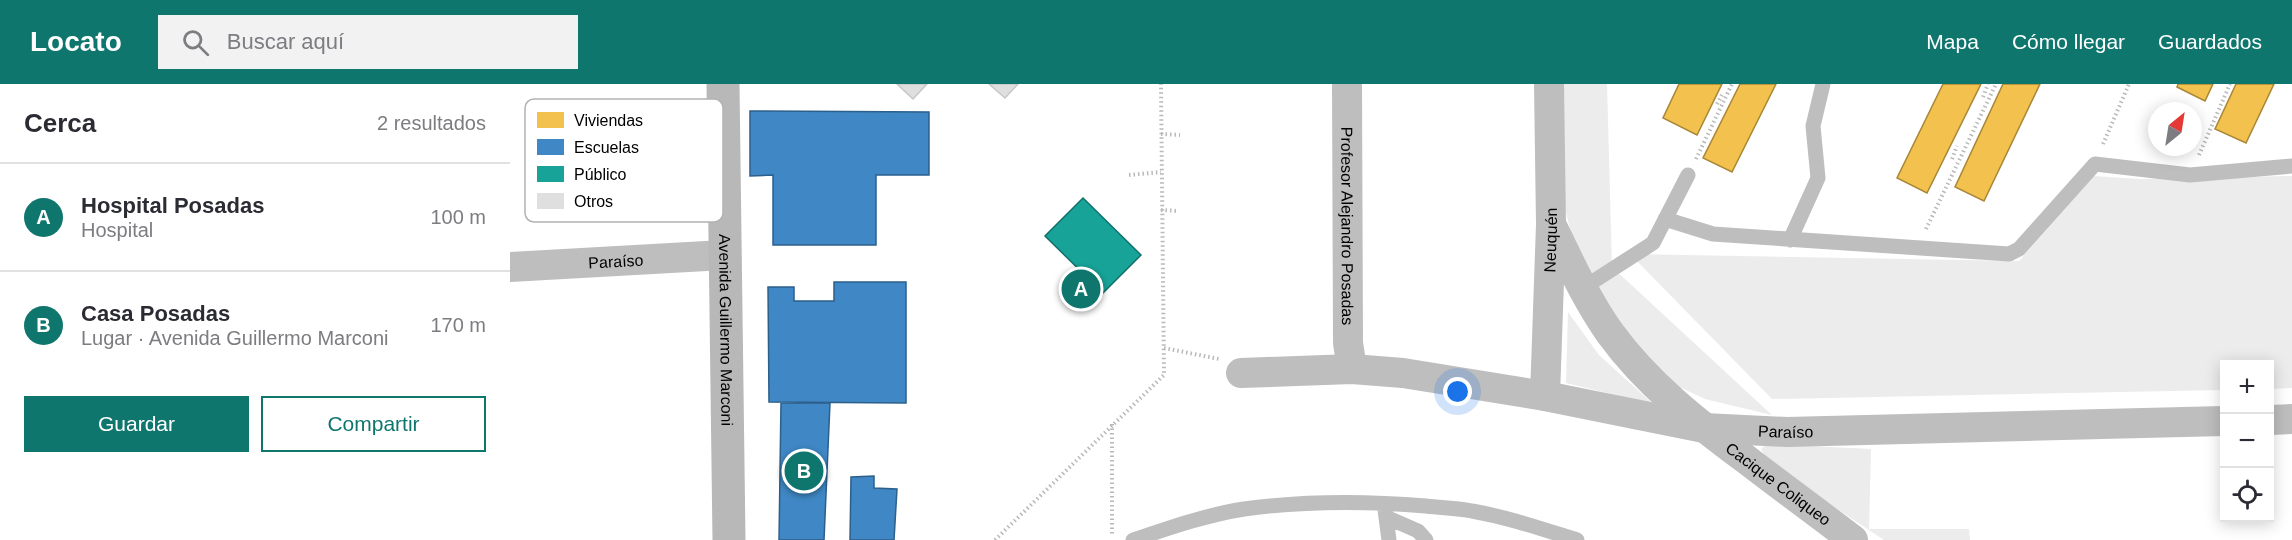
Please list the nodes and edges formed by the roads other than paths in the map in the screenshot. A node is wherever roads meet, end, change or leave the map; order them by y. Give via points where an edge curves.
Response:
1 (723, 84) edge
2 (1347, 84) edge
3 (1549, 84) edge
4 (1823, 84) edge
5 (2292, 166) edge
6 (1688, 175) road end
7 (1665, 219) junction
8 (1551, 224) junction
9 (1790, 240) junction
10 (724, 255) junction
11 (510, 267) edge
12 (1582, 288) junction
13 (1233, 366) road end
14 (1352, 369) junction
15 (1545, 396) junction
16 (2292, 419) edge
17 (2274, 420) edge
18 (2220, 421) edge
19 (1704, 428) junction
20 (1385, 511) junction
21 (729, 540) edge
22 (1134, 540) edge
23 (1389, 540) edge
24 (1426, 540) edge
25 (1577, 540) edge
26 (1853, 540) edge

1 - 10 main road, Avenida Guillermo Marconi
2 - 14 street, Profesor Alejandro Posadas via 1348,343
3 - 8 street, Neuquén
4 - 9 lane via 1813,126 1818,178
5 - 9 lane via 2190,175 2095,164 2019,249 2009,254
6 - 7 lane
7 - 9 lane via 1713,234
7 - 12 lane via 1653,243
8 - 12 street, Cacique Coliqueo
8 - 15 street, Neuquén
10 - 11 street, Paraíso
10 - 21 main road, Avenida Guillermo Marconi
12 - 19 street, Cacique Coliqueo via 1610,333 1636,364
13 - 14 street, Paraíso
14 - 15 street, Paraíso via 1403,373
15 - 19 street, Paraíso
16 - 17 street
18 - 19 street, Paraíso via 1787,432
19 - 26 street, Cacique Coliqueo
20 - 22 lane via 1292,504 1242,510
20 - 23 lane
20 - 24 lane
20 - 25 lane via 1470,510

